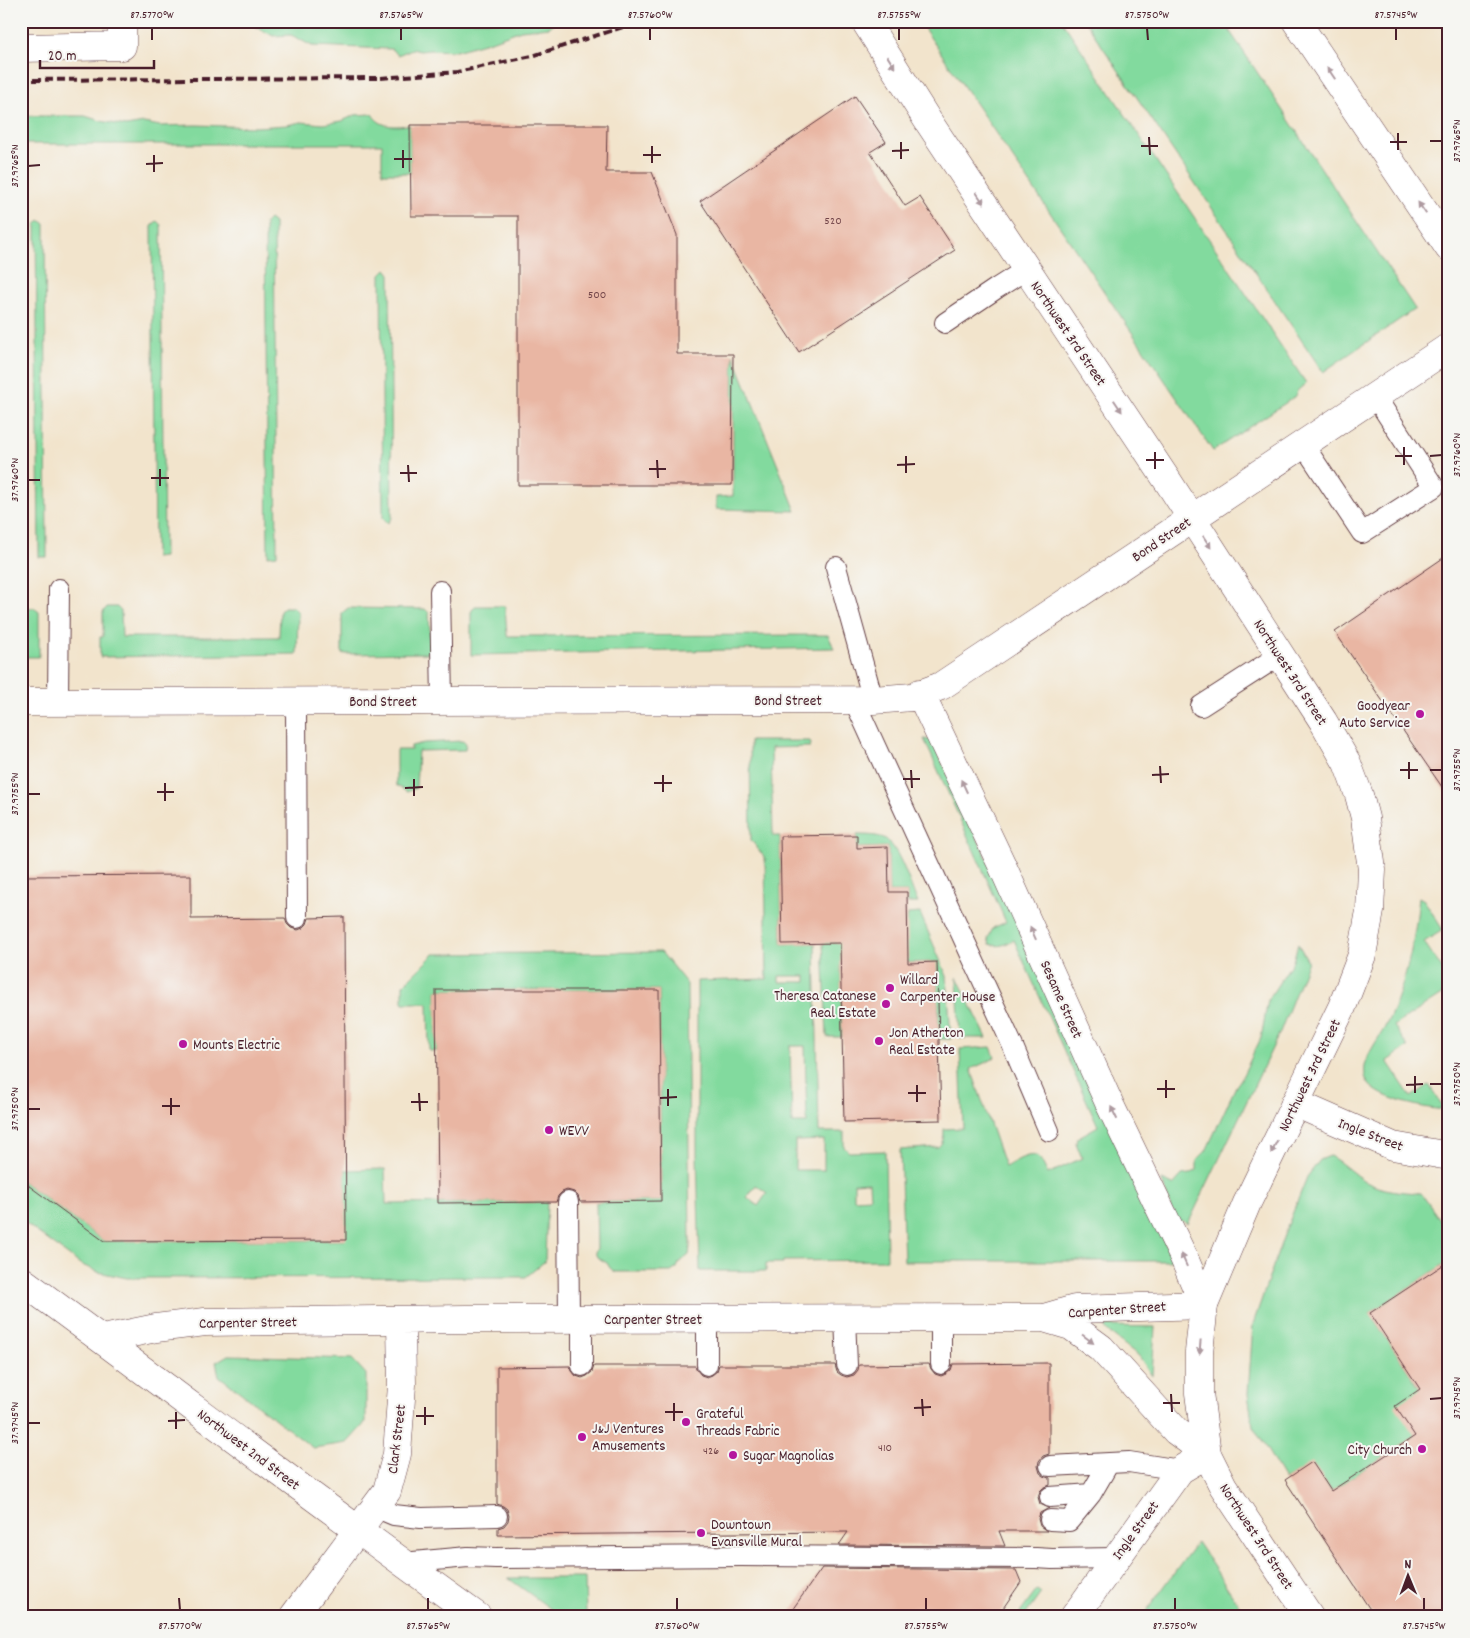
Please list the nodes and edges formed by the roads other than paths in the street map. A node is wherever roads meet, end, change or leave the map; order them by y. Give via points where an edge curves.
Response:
1 (864, 21) edge
2 (1302, 26) edge
3 (122, 34) edge
4 (21, 48) edge
5 (1449, 248) edge
6 (1027, 270) junction
7 (946, 323) dead end
8 (1449, 347) edge
9 (1375, 396) junction
10 (1304, 444) junction
11 (1192, 518) junction
12 (836, 567) dead end
13 (59, 589) dead end
14 (440, 591) dead end
15 (1280, 655) junction
16 (920, 693) junction
17 (864, 700) junction
18 (442, 701) junction
19 (21, 702) edge
20 (58, 702) junction
21 (296, 702) junction
22 (1201, 706) dead end
23 (297, 918) dead end
24 (1295, 1103) junction
25 (1049, 1131) dead end
26 (1449, 1156) edge
27 (568, 1202) dead end
28 (21, 1280) edge
29 (1204, 1304) junction
30 (845, 1318) junction
31 (1044, 1318) junction
32 (575, 1319) junction
33 (707, 1319) junction
34 (941, 1319) junction
35 (401, 1320) junction
36 (103, 1340) junction
37 (941, 1364) dead end
38 (707, 1365) dead end
39 (847, 1365) dead end
40 (582, 1366) dead end
41 (1207, 1454) junction
42 (1109, 1463) junction
43 (1050, 1466) dead end
44 (1180, 1470) junction
45 (1091, 1494) junction
46 (1050, 1496) dead end
47 (375, 1507) junction
48 (498, 1516) dead end
49 (1050, 1520) dead end
50 (357, 1531) junction
51 (1115, 1558) junction
52 (402, 1562) junction
53 (293, 1617) edge
54 (478, 1617) edge
55 (1074, 1617) edge
56 (1310, 1617) edge

1 -> 6 street, Northwest 3rd Street
5 -> 2 street
3 - 4 street
6 - 7 lane
6 -> 11 street, Northwest 3rd Street
8 - 9 street, Bond Street
9 - 10 street, Bond Street
9 - 10 lane via 1434,487 1362,533
10 - 11 street, Bond Street
11 -> 15 street, Northwest 3rd Street
11 - 16 street, Bond Street via 941,686
12 - 17 lane
13 - 20 lane
14 - 18 lane
15 - 22 lane
15 - 24 street, Northwest 3rd Street via 1347,763 1365,818 1372,870 1370,910 1362,955 1342,1007
16 - 17 street, Bond Street via 912,697
29 -> 16 street, Sesame Street
17 - 18 street, Bond Street
17 - 25 lane
18 - 21 street, Bond Street
19 - 20 street, Bond Street
20 - 21 street, Bond Street
21 - 23 lane
24 - 26 street, Ingle Street via 1393,1146
24 -> 29 street, Northwest 3rd Street via 1246,1203
27 - 32 lane
28 - 36 street, Northwest 2nd Street
29 - 31 street, Carpenter Street via 1075,1309
29 -> 41 street, Northwest 3rd Street via 1199,1393
30 - 33 street, Carpenter Street
30 - 34 street, Carpenter Street
30 - 39 lane
31 - 34 street, Carpenter Street
31 -> 41 street, Northwest 3rd Street via 1070,1326 1101,1348 1176,1431
32 - 33 street, Carpenter Street
32 - 35 street, Carpenter Street
32 - 40 lane
33 - 38 lane
34 - 37 lane
35 - 36 street, Carpenter Street via 205,1322 156,1328
35 - 47 street, Clark Street via 402,1384 397,1454 387,1491
36 - 50 street, Northwest 2nd Street
41 - 44 street, Ingle Street
41 - 56 street, Northwest 3rd Street via 1223,1486
42 - 43 lane
42 - 44 lane via 1129,1462
42 - 45 lane
44 - 51 street, Ingle Street
45 - 46 lane
45 - 49 lane via 1069,1521
47 - 48 lane via 394,1515 421,1518
47 - 50 street, Clark Street
50 - 52 street, Northwest 2nd Street
50 - 53 street, Clark Street
51 - 52 lane via 468,1557
51 - 55 street, Ingle Street
52 - 54 street, Northwest 2nd Street

